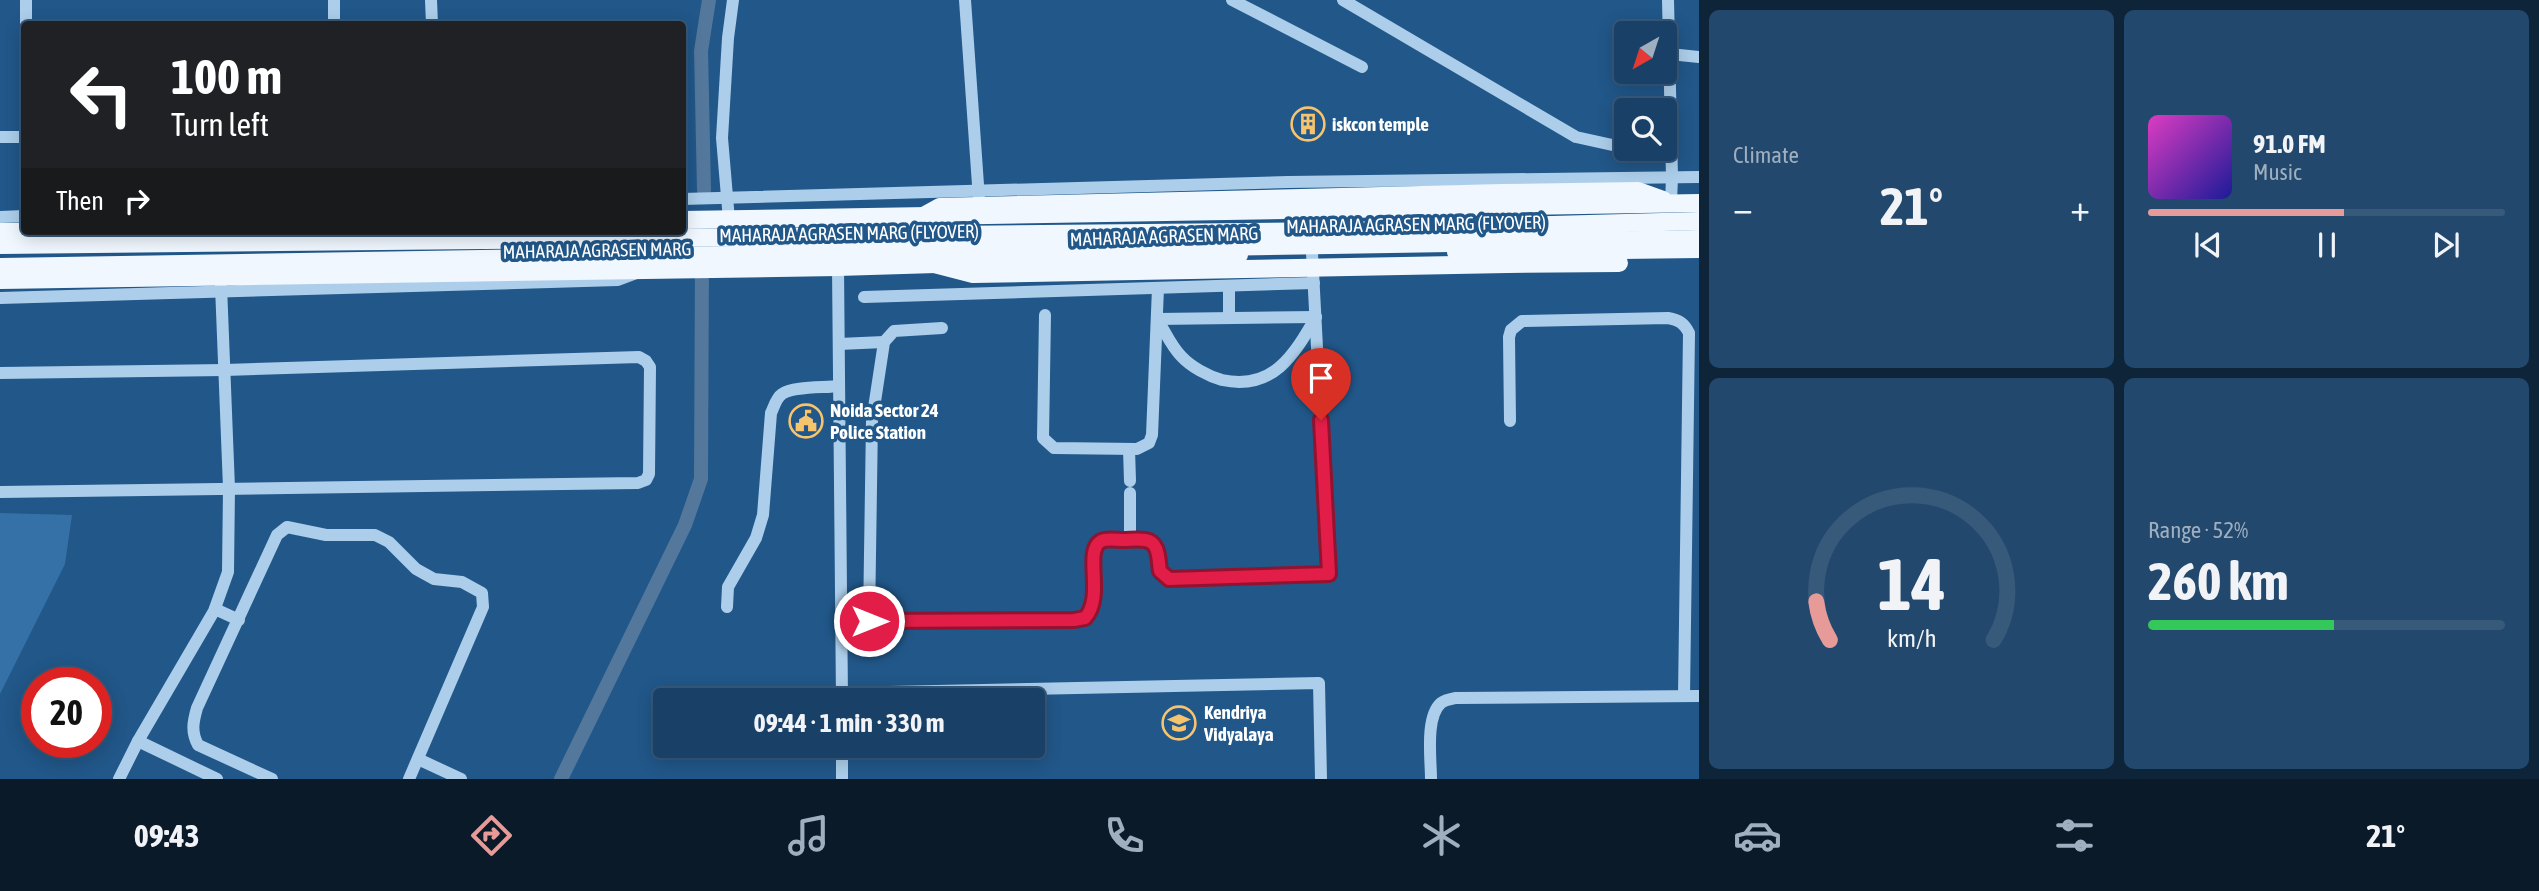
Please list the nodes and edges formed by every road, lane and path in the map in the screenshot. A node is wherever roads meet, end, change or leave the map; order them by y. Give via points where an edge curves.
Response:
1 (26, 0) edge
2 (334, 0) edge
3 (431, 0) edge
4 (733, 0) edge
5 (965, 0) edge
6 (1343, 0) edge
7 (1668, 0) edge
8 (1235, 1) edge
9 (26, 21) edge
10 (334, 21) edge
11 (432, 21) edge
12 (1669, 21) edge
13 (1677, 55) edge
14 (1699, 57) edge
15 (1362, 66) dead end
16 (0, 137) edge
17 (21, 137) edge
18 (1614, 145) edge
19 (1671, 161) edge
20 (1672, 177) junction
21 (1699, 177) edge
22 (978, 191) junction
23 (729, 198) junction
24 (686, 199) edge
25 (1671, 203) junction
26 (1699, 203) edge
27 (1470, 207) junction
28 (980, 215) junction
29 (21, 216) edge
30 (0, 217) edge
31 (686, 220) edge
32 (728, 220) junction
33 (1699, 221) edge
34 (21, 231) edge
35 (0, 232) edge
36 (334, 235) edge
37 (1699, 239) edge
38 (889, 244) junction
39 (0, 245) edge
40 (1667, 250) junction
41 (1699, 250) edge
42 (1475, 251) junction
43 (1312, 253) junction
44 (0, 267) edge
45 (838, 267) junction
46 (644, 270) junction
47 (335, 275) junction
48 (0, 281) edge
49 (1314, 283) junction
50 (221, 284) junction
51 (1229, 286) junction
52 (1158, 288) junction
53 (0, 298) edge
54 (864, 298) dead end
55 (1045, 315) dead end
56 (1316, 317) junction
57 (1229, 318) junction
58 (1157, 319) junction
59 (942, 328) dead end
60 (884, 342) junction
61 (839, 344) junction
62 (225, 370) junction
63 (0, 373) edge
64 (839, 386) junction
65 (1510, 421) dead end
66 (1129, 449) junction
67 (229, 488) junction
68 (0, 492) edge
69 (1130, 540) junction
70 (727, 607) dead end
71 (215, 609) junction
72 (239, 620) junction
73 (841, 621) junction
74 (869, 621) junction
75 (842, 688) edge
76 (1045, 690) edge
77 (1699, 695) edge
78 (1684, 696) junction
79 (138, 741) junction
80 (842, 758) edge
81 (418, 759) junction
82 (119, 779) edge
83 (217, 779) edge
84 (272, 779) edge
85 (409, 779) edge
86 (461, 779) edge
87 (842, 779) edge
88 (1321, 779) edge
89 (1431, 779) edge

1 - 9 street
2 - 10 street
3 - 11 street
4 - 23 street via 722,138
5 - 22 street
6 - 18 street via 1576,137
7 - 12 street
8 - 15 street
13 - 14 street
16 - 17 street
19 - 20 street
20 - 21 street
20 - 22 street
20 - 25 street
22 - 23 street
22 - 28 street
23 - 24 street
23 - 32 street
25 - 26 main road, MAHARAJA AGRASEN MARG
25 - 27 main road, MAHARAJA AGRASEN MARG
25 - 38 main road, bridge via 1638,191 940,207
27 - 28 main road, MAHARAJA AGRASEN MARG
27 - 42 main road
28 - 32 main road, MAHARAJA AGRASEN MARG
29 - 30 street
31 - 32 main road, MAHARAJA AGRASEN MARG
33 - 38 main road, MAHARAJA AGRASEN MARG (FLYOVER), bridge
34 - 35 main road
36 - 47 main road
37 - 38 main road, MAHARAJA AGRASEN MARG (FLYOVER), bridge
38 - 39 main road, MAHARAJA AGRASEN MARG (FLYOVER), bridge
38 - 40 main road, bridge via 973,274 1625,262
38 - 44 main road, MAHARAJA AGRASEN MARG (FLYOVER), bridge
40 - 41 main road, MAHARAJA AGRASEN MARG
40 - 42 main road, MAHARAJA AGRASEN MARG
42 - 43 main road, MAHARAJA AGRASEN MARG
43 - 45 main road, MAHARAJA AGRASEN MARG
43 - 49 street
45 - 46 main road, MAHARAJA AGRASEN MARG
45 - 61 street
46 - 47 main road, MAHARAJA AGRASEN MARG
46 - 50 street via 618,280
47 - 50 main road, MAHARAJA AGRASEN MARG
48 - 50 main road, MAHARAJA AGRASEN MARG
49 - 51 street
49 - 56 street
50 - 53 street
50 - 62 street
51 - 52 street
51 - 57 street
52 - 54 street
52 - 58 street
55 - 66 street via 1043,438 1054,448
56 - 57 street
56 - 58 street via 1284,364 1266,377 1234,382 1216,378 1181,355
56 - 69 street via 1329,574 1169,579 1160,571 1154,544
57 - 58 street
58 - 66 street via 1152,435 1144,447
59 - 60 street via 894,331
60 - 61 street
60 - 74 street via 872,421
61 - 64 street
62 - 63 street
62 - 67 street
62 - 67 street via 639,357 650,367 649,474 638,483
64 - 70 street via 794,390 783,393 775,403 763,515 756,538 728,587
64 - 73 street
65 - 78 street via 1509,337 1515,324 1668,318 1685,325 1689,334
66 - 69 street
67 - 68 street
67 - 71 street via 228,572
69 - 74 street via 1108,540 1095,548 1095,603 1085,618
71 - 72 street
71 - 79 street
72 - 81 street via 277,535 287,527 326,535 375,535 434,579 462,582 482,593 483,607
72 - 84 street via 197,708 193,735 198,745
73 - 74 street
73 - 75 street
76 - 88 street via 1319,683
77 - 78 street
78 - 89 street via 1443,701 1431,725
79 - 82 street
79 - 83 street
80 - 87 street
81 - 85 street
81 - 86 street

